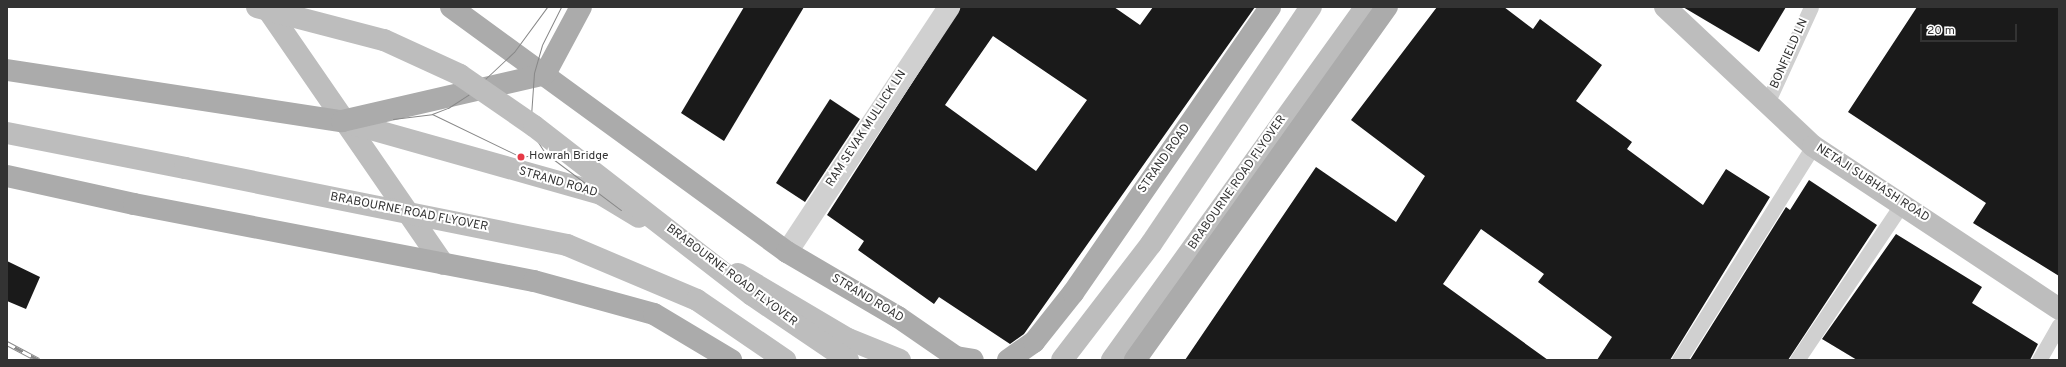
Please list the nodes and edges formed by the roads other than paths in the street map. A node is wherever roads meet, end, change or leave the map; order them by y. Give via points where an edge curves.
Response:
1 (258, 7) edge
2 (266, 7) edge
3 (451, 7) edge
4 (581, 7) edge
5 (949, 7) edge
6 (1270, 7) edge
7 (1311, 7) edge
8 (1366, 7) edge
9 (1387, 7) edge
10 (1665, 7) edge
11 (1811, 7) edge
12 (7, 70) edge
13 (545, 74) junction
14 (1768, 101) junction
15 (342, 121) junction
16 (7, 133) edge
17 (1813, 146) junction
18 (7, 176) edge
19 (1902, 204) junction
20 (787, 252) junction
21 (443, 264) junction
22 (2059, 309) edge
23 (2059, 325) edge
24 (731, 360) edge
25 (785, 360) edge
26 (848, 360) edge
27 (900, 360) edge
28 (973, 360) edge
29 (1008, 360) edge
30 (1062, 360) edge
31 (1112, 360) edge
32 (1135, 360) edge
33 (1679, 360) edge
34 (1796, 360) edge
35 (2039, 360) edge

1 - 26 main road, BRABOURNE ROAD FLYOVER, bridge via 384,40 460,75 534,126 752,295
2 - 15 main road
3 - 13 main road, STRAND ROAD
4 - 13 main road
5 - 20 street, RAM SEVAK MULLICK LN
6 - 29 main road, STRAND ROAD via 1072,293 1034,342
7 - 30 main road via 1151,244
8 - 31 main road, BRABOURNE ROAD FLYOVER
9 - 32 main road
10 - 14 main road, NETAJI SUBHASH ROAD
11 - 14 lane, BONFIELD LN
12 - 15 main road
13 - 15 main road
13 - 20 main road, STRAND ROAD
14 - 17 main road, NETAJI SUBHASH ROAD
15 - 21 main road
15 - 27 main road, STRAND ROAD via 601,194 848,339
16 - 25 main road, BRABOURNE ROAD FLYOVER, bridge via 567,245 697,300
17 - 19 main road, NETAJI SUBHASH ROAD
17 - 33 lane
18 - 21 main road
19 - 22 main road, NETAJI SUBHASH ROAD
19 - 34 lane
20 - 28 main road, STRAND ROAD via 898,317 956,357
21 - 24 main road via 534,281 654,314
23 - 35 lane

